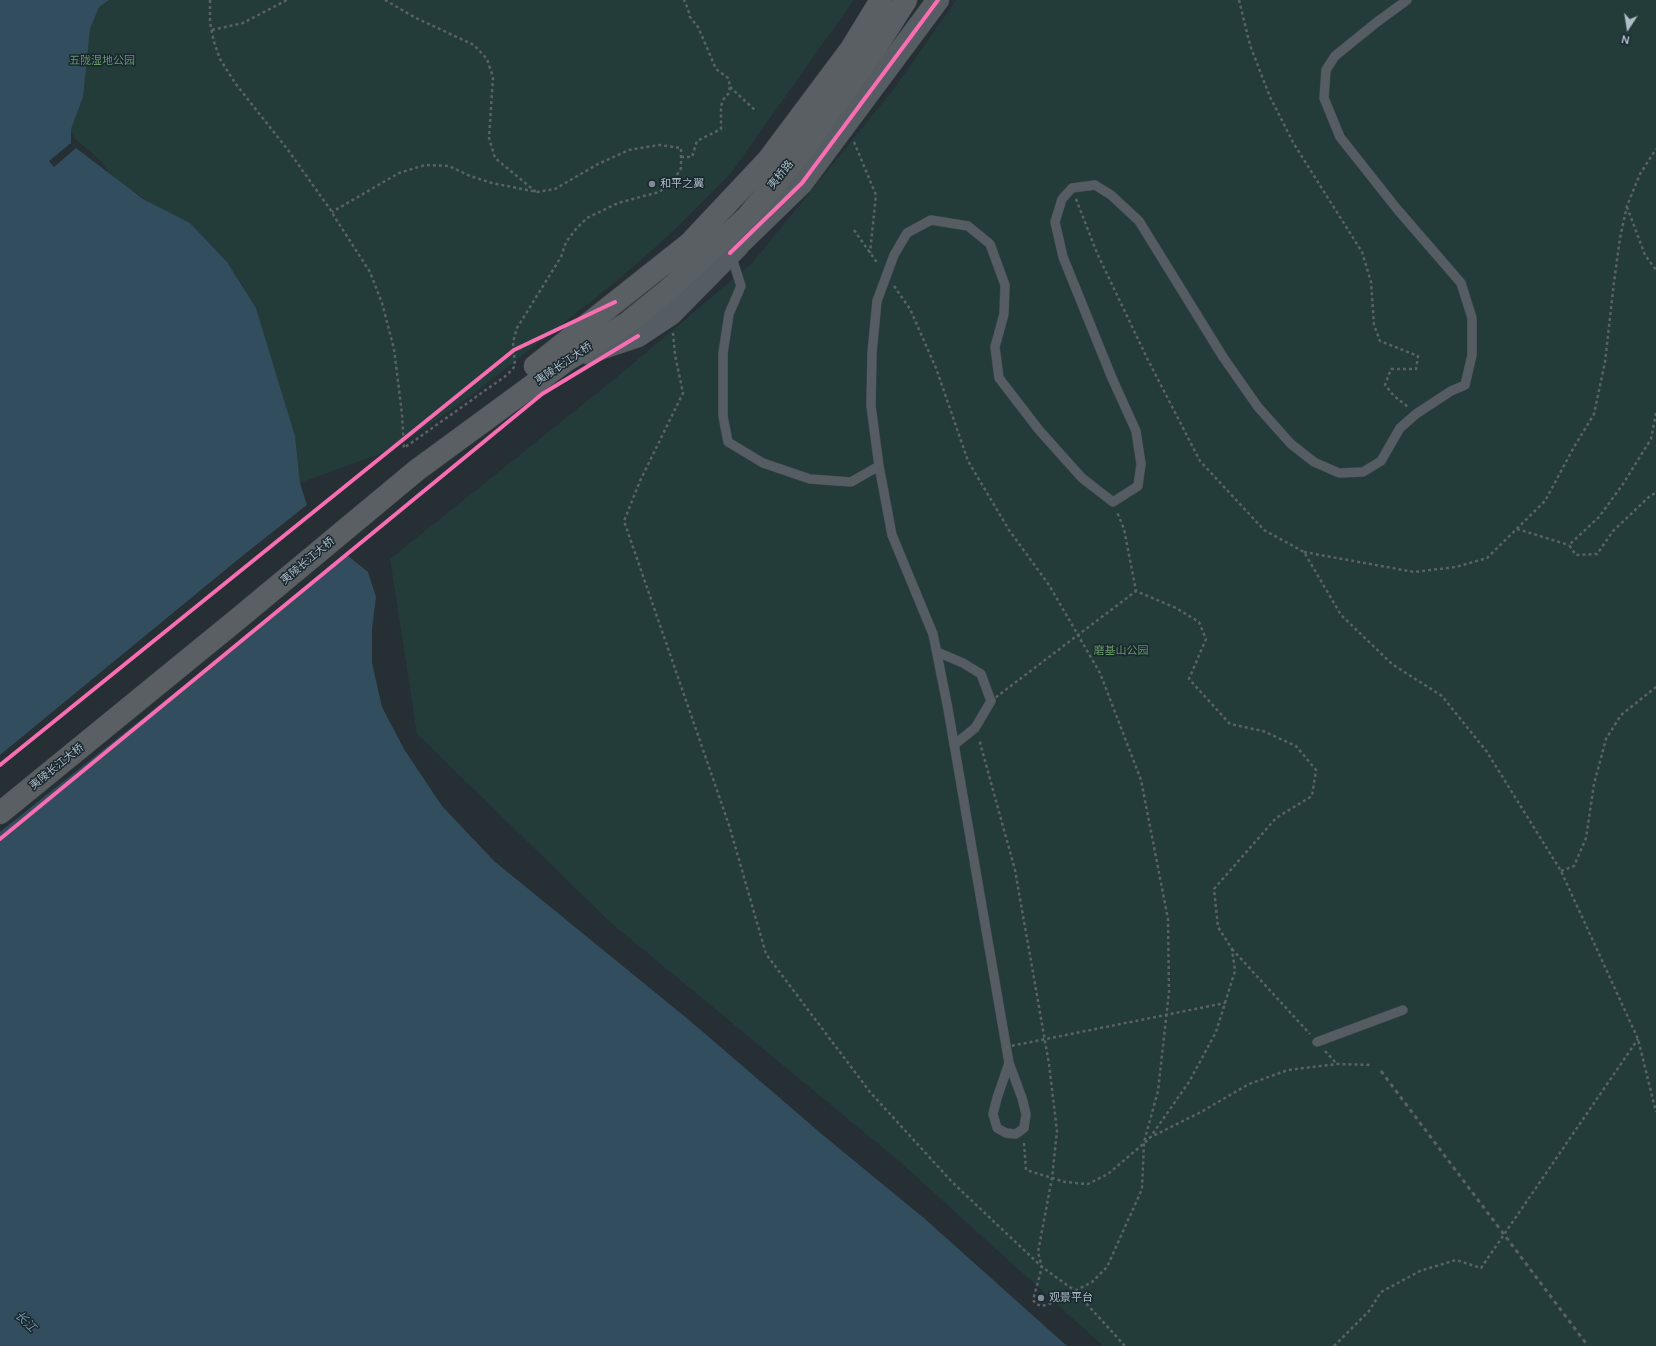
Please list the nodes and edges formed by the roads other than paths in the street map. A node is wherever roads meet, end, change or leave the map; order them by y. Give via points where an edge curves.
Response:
1 (881, 0) edge
2 (906, 0) edge
3 (938, 0) edge
4 (1407, 0) edge
5 (734, 250) junction
6 (615, 302) joint
7 (626, 324) joint
8 (567, 360) junction
9 (879, 466) junction
10 (937, 652) junction
11 (954, 745) junction
12 (0, 797) edge
13 (0, 813) edge
14 (1403, 1010) dead end
15 (1317, 1042) road end
16 (1009, 1063) junction

1 - 6 highway, 夷桥路 via 851,49 768,160 690,243
2 - 7 highway, 夷桥路 via 804,148 747,217 668,290
3 - 5 street via 802,183
4 - 9 lane via 1336,56 1326,70 1324,98 1340,137 1397,209 1461,283 1472,318 1472,355 1465,385 1416,414 1400,428 1381,461 1363,472 1338,473 1314,462 1292,444 1258,407 1223,357 1139,221 1111,195 1095,185 1072,188 1062,199 1055,222 1064,257 1136,431 1141,464 1138,486 1113,502 1082,478 1039,430 999,378 995,347 1004,314 1005,285 990,244 968,226 931,220 907,233 894,255 877,301 872,353 871,406
5 - 8 street via 671,314 638,336
5 - 9 lane via 741,286 729,314 723,353 723,416 728,442 762,463 810,479 851,482
6 - 12 highway, 夷陵长江大桥 via 257,587
7 - 8 highway, 夷陵长江大桥
8 - 13 highway, 夷陵长江大桥 via 417,470
9 - 10 lane via 892,535 933,634
10 - 11 lane
10 - 11 lane via 981,674 991,701 975,728
11 - 16 lane
14 - 15 lane
16 - 16 lane via 1026,1114 1024,1128 1016,1134 1006,1133 997,1128 993,1114

